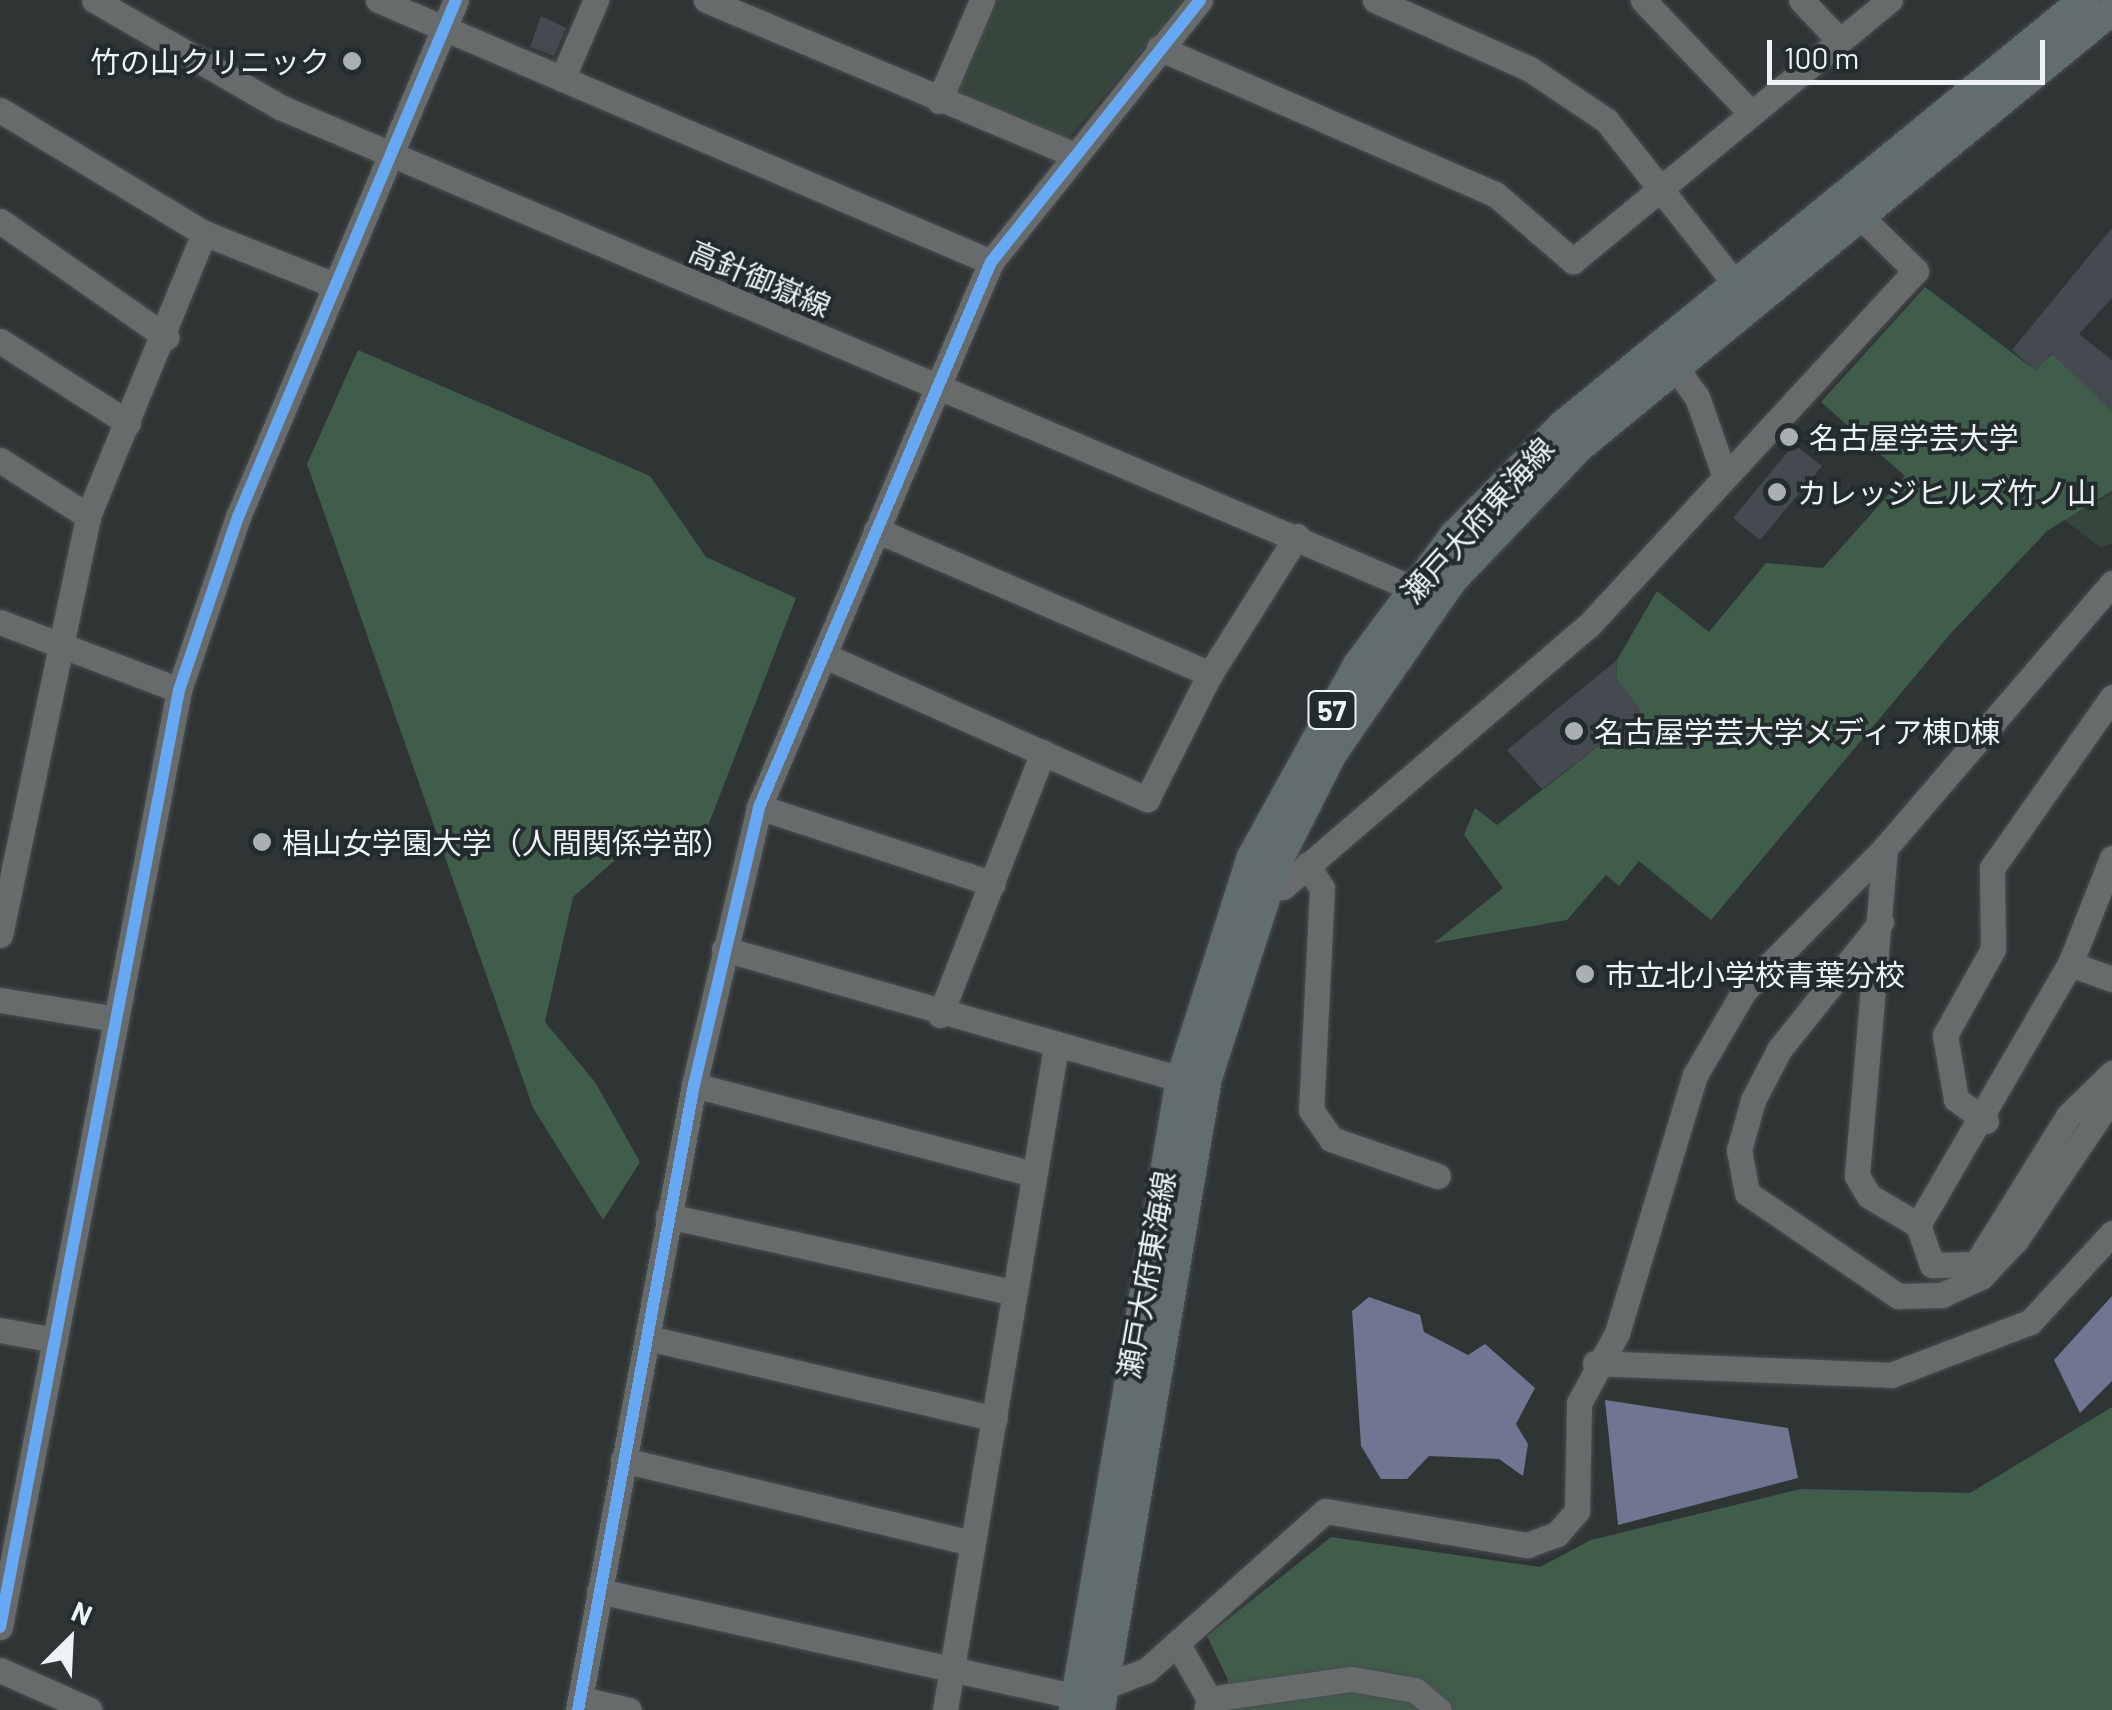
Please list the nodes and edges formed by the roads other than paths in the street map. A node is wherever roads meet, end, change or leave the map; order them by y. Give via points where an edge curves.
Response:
1 (94, 0) edge
2 (378, 0) edge
3 (456, 0) edge
4 (596, 0) edge
5 (706, 0) edge
6 (982, 0) edge
7 (1200, 0) edge
8 (1375, 0) edge
9 (1643, 0) edge
10 (1801, 0) edge
11 (1890, 0) edge
12 (2084, 0) edge
13 (2112, 10) edge
14 (444, 28) junction
15 (1840, 41) junction
16 (1158, 48) junction
17 (562, 80) junction
18 (939, 101) junction
19 (0, 110) edge
20 (1751, 113) junction
21 (390, 152) junction
22 (1070, 153) junction
23 (1663, 188) junction
24 (1860, 216) junction
25 (0, 220) edge
26 (204, 234) junction
27 (992, 262) junction
28 (1734, 282) junction
29 (334, 285) junction
30 (166, 337) junction
31 (0, 341) edge
32 (1676, 367) junction
33 (933, 388) junction
34 (128, 423) junction
35 (0, 460) edge
36 (1724, 474) junction
37 (88, 516) junction
38 (876, 530) junction
39 (1297, 536) junction
40 (2112, 583) edge
41 (1426, 592) junction
42 (0, 622) edge
43 (62, 650) junction
44 (823, 655) junction
45 (1210, 674) junction
46 (179, 690) junction
47 (2112, 697) edge
48 (1043, 752) junction
49 (759, 807) junction
50 (1885, 848) junction
51 (2112, 858) edge
52 (1307, 865) junction
53 (993, 884) junction
54 (1266, 889) junction
55 (1880, 922) junction
56 (0, 935) edge
57 (724, 949) junction
58 (2070, 964) junction
59 (2112, 979) edge
60 (0, 1000) edge
61 (940, 1016) junction
62 (110, 1018) junction
63 (1056, 1047) junction
64 (2112, 1072) edge
65 (1181, 1079) junction
66 (694, 1085) junction
67 (2112, 1097) edge
68 (1986, 1121) junction
69 (1034, 1174) junction
70 (1438, 1176) dead end
71 (668, 1216) junction
72 (1918, 1225) junction
73 (2112, 1232) edge
74 (1014, 1293) junction
75 (0, 1330) edge
76 (648, 1338) junction
77 (55, 1340) junction
78 (1595, 1362) junction
79 (995, 1419) junction
80 (623, 1460) junction
81 (972, 1543) junction
82 (599, 1591) junction
83 (0, 1627) edge
84 (1177, 1642) junction
85 (0, 1670) edge
86 (952, 1672) junction
87 (1089, 1701) edge
88 (579, 1705) edge
89 (1207, 1705) edge
90 (90, 1710) edge
91 (629, 1710) edge
92 (945, 1710) edge
93 (1439, 1710) edge

1 - 21 street, 高針御嶽線 via 280,107
2 - 14 street
3 - 14 street
4 - 17 street
5 - 18 street
6 - 18 street
7 - 16 street
8 - 23 street via 1530,69 1606,120
9 - 20 street
10 - 15 street
11 - 15 street
12 - 28 main road, 瀬戸大府東海線 / 57
13 - 24 main road, 瀬戸大府東海線 / 57
14 - 17 street
14 - 21 street
15 - 20 street
16 - 22 street
16 - 23 street via 1495,194 1573,261
17 - 27 street
18 - 22 street
19 - 26 street
20 - 23 street
21 - 29 street
21 - 33 street, 高針御嶽線
22 - 27 street
23 - 28 street
24 - 32 main road, 瀬戸大府東海線 / 57
24 - 36 street via 1916,271
25 - 30 street
26 - 29 street
26 - 30 street
27 - 33 street
28 - 41 main road, 瀬戸大府東海線 / 57 via 1562,426
29 - 46 street
30 - 34 street
31 - 34 street
32 - 36 street via 1697,397
32 - 41 main road, 瀬戸大府東海線 / 57 via 1579,446
33 - 38 street
33 - 39 street, 高針御嶽線
34 - 37 street
35 - 37 street
36 - 52 street via 1588,626
37 - 43 street
38 - 44 street
38 - 45 street
39 - 41 street, 高針御嶽線
39 - 45 street
40 - 50 street
41 - 54 main road, 瀬戸大府東海線 / 57 via 1331,754
41 - 65 main road, 瀬戸大府東海線 / 57 via 1358,665 1252,857
42 - 43 street
43 - 46 street
43 - 56 street
44 - 48 street
44 - 49 street
45 - 48 street via 1148,799
46 - 62 street
47 - 68 street via 1992,868 1993,949 1945,1035 1956,1099
48 - 53 street
49 - 53 street
49 - 57 street
50 - 55 street
50 - 78 street via 1744,992 1695,1075 1616,1333
51 - 58 street
52 - 54 street
52 - 70 street via 1322,888 1311,1110 1331,1140
53 - 61 street
54 - 87 main road, 瀬戸大府東海線 / 57 via 1207,1078
55 - 67 street via 1780,1050 1753,1100 1739,1150 1747,1192 1898,1296 1942,1295 1981,1277 2016,1240
55 - 72 street via 1858,1176 1869,1196
57 - 61 street
57 - 66 street
58 - 59 street
58 - 68 street
60 - 62 street
61 - 63 street
62 - 77 street
63 - 65 street
63 - 69 street
64 - 72 street via 2068,1116 1976,1264 1932,1265
65 - 87 main road, 瀬戸大府東海線 / 57
66 - 69 street
66 - 71 street
68 - 72 street
69 - 74 street
71 - 74 street
71 - 76 street
73 - 78 street via 2030,1322 1891,1375
74 - 79 street
75 - 77 street
76 - 79 street
76 - 80 street
77 - 83 street
78 - 84 street via 1579,1403 1577,1510 1557,1534 1528,1546 1325,1511
79 - 81 street
80 - 81 street
80 - 82 street
81 - 86 street
82 - 86 street
82 - 88 street
84 - 87 street via 1146,1670
84 - 89 street
85 - 90 street
86 - 87 street
86 - 92 street
88 - 91 street
89 - 93 street via 1352,1679 1415,1690

